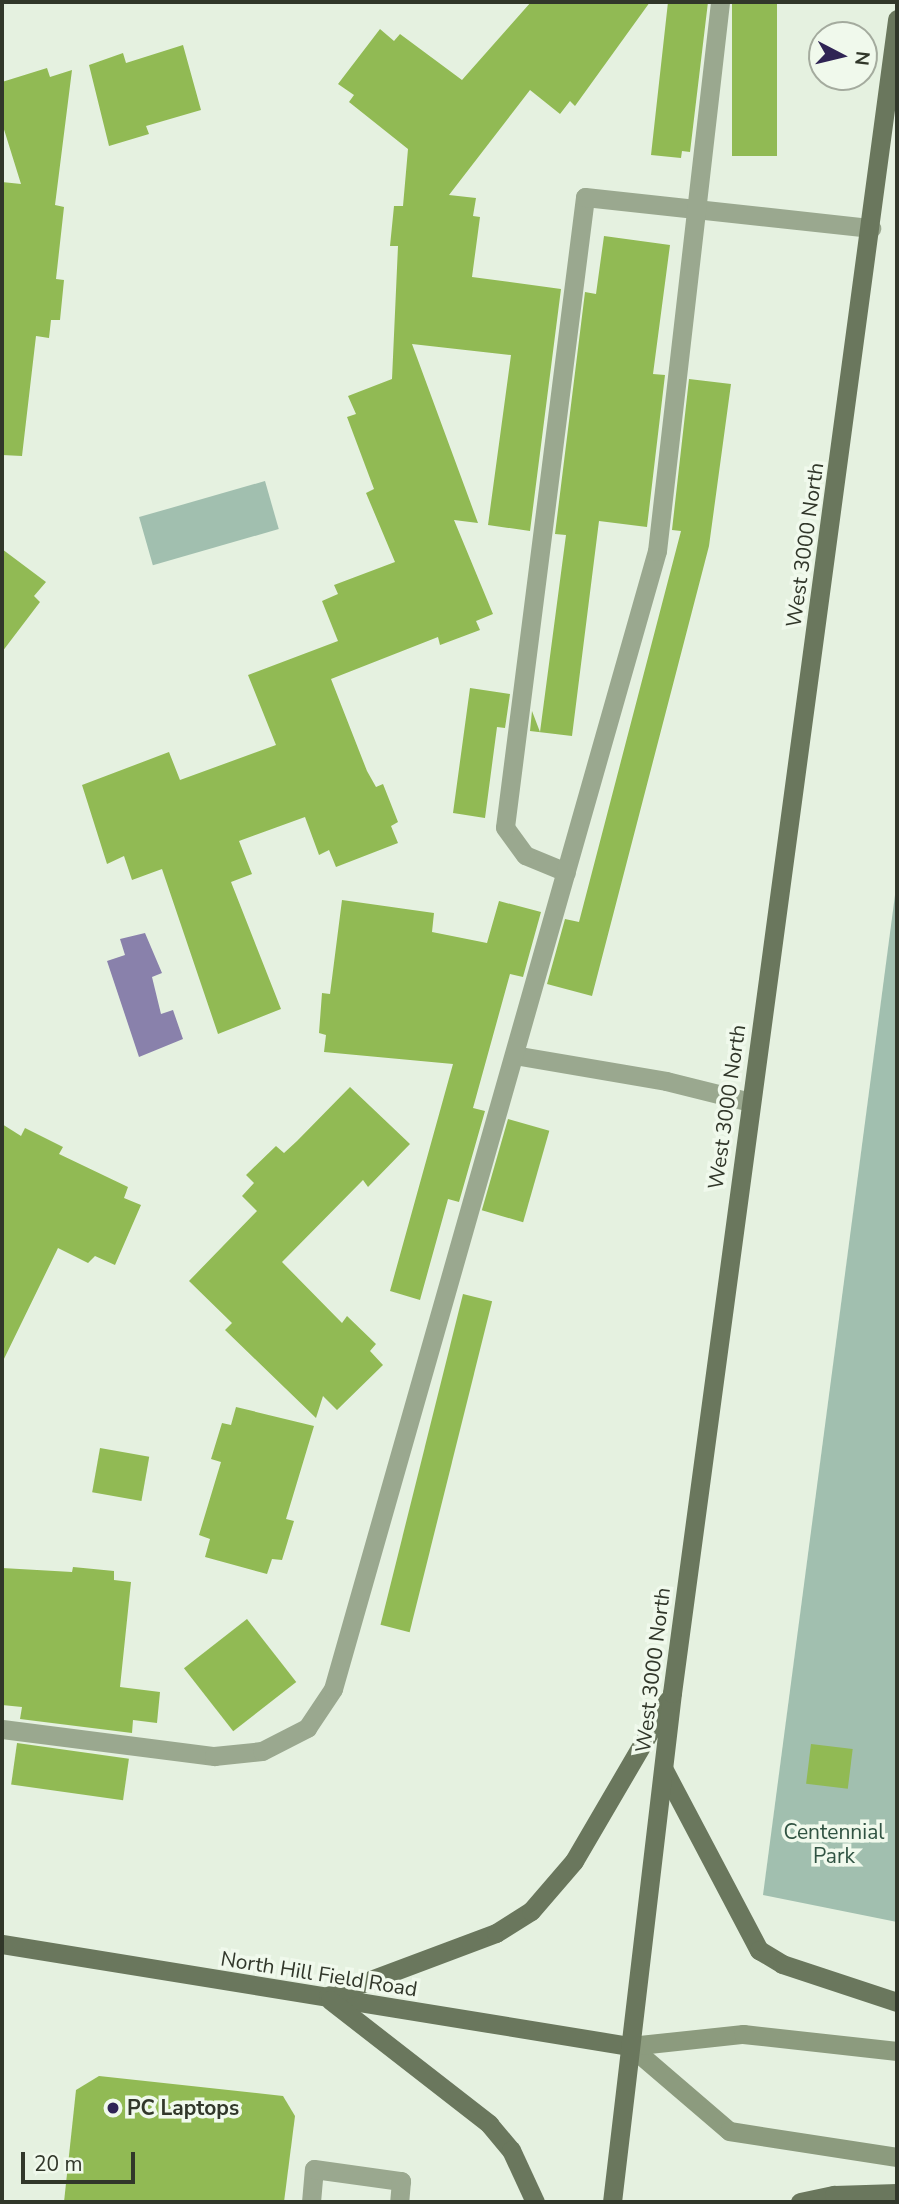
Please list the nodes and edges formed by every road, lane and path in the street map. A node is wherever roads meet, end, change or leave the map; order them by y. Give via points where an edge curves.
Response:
1 (720, 2) edge
2 (897, 19) edge
3 (696, 209) junction
4 (871, 228) junction
5 (566, 872) junction
6 (514, 1055) junction
7 (750, 1102) junction
8 (673, 1693) junction
9 (2, 1729) edge
10 (664, 1770) junction
11 (2, 1944) edge
12 (326, 1997) junction
13 (897, 2002) edge
14 (630, 2046) junction
15 (897, 2051) edge
16 (897, 2157) edge
17 (897, 2193) edge
18 (311, 2202) edge
19 (399, 2202) edge
20 (536, 2202) edge
21 (612, 2202) edge
22 (800, 2202) edge

1 - 3 lane
2 - 4 main road, West 3000 North
3 - 4 lane
3 - 5 lane via 657,551
3 - 5 lane via 585,197 505,827 525,855
4 - 7 main road, West 3000 North
5 - 6 lane
6 - 7 lane via 666,1081
6 - 9 lane via 332,1689 307,1728 262,1751 214,1756
7 - 8 main road, West 3000 North
8 - 10 main road, West 3000 North
8 - 12 main road via 574,1861 531,1911 496,1933
10 - 13 main road via 759,1950 782,1964
10 - 14 main road, West 3000 North
11 - 12 main road, North Hill Field Road
12 - 14 main road, North Hill Field Road
12 - 20 main road via 489,2124 514,2156
14 - 15 main road via 743,2034
14 - 16 main road via 729,2131
14 - 21 main road, West 3000 North
17 - 22 main road
18 - 19 lane via 314,2169 401,2181

